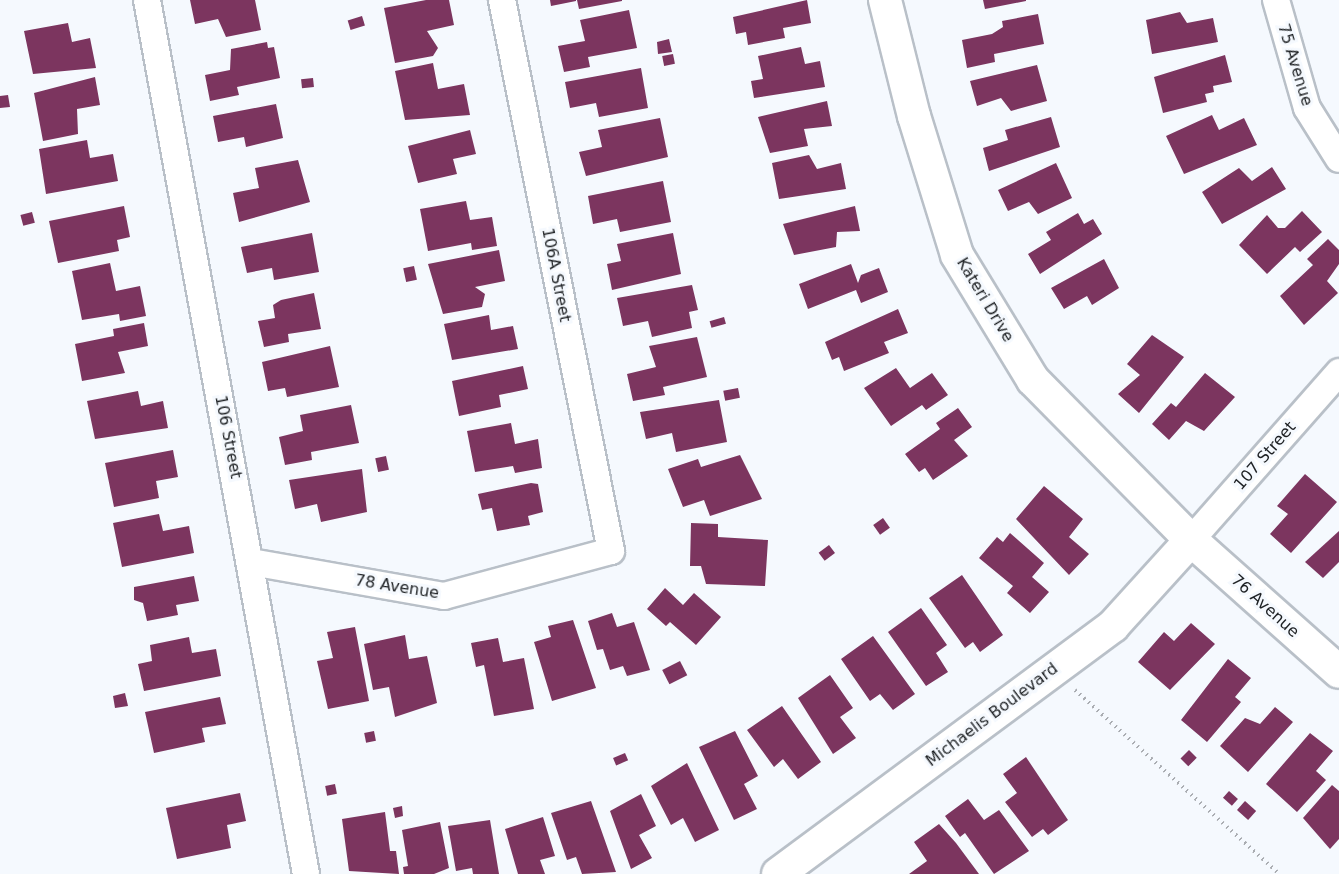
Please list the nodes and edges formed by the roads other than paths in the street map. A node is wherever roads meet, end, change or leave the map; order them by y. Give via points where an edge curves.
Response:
1 (147, 0) edge
2 (502, 0) edge
3 (885, 0) edge
4 (1276, 0) edge
5 (1339, 159) edge
6 (1339, 372) edge
7 (1191, 540) junction
8 (611, 550) joint
9 (251, 562) junction
10 (1339, 672) edge
11 (306, 874) edge
12 (778, 874) edge

1 - 9 street, 106 Street
2 - 8 street, 106A Street
3 - 7 street, Kateri Drive via 914,116 957,255 1033,380
4 - 5 street, 75 Avenue via 1307,108
6 - 7 street, 107 Street
7 - 10 street, 76 Avenue
7 - 12 street, Michaelis Boulevard via 1113,626
8 - 9 street, 78 Avenue via 444,596
9 - 11 street, 106 Street

